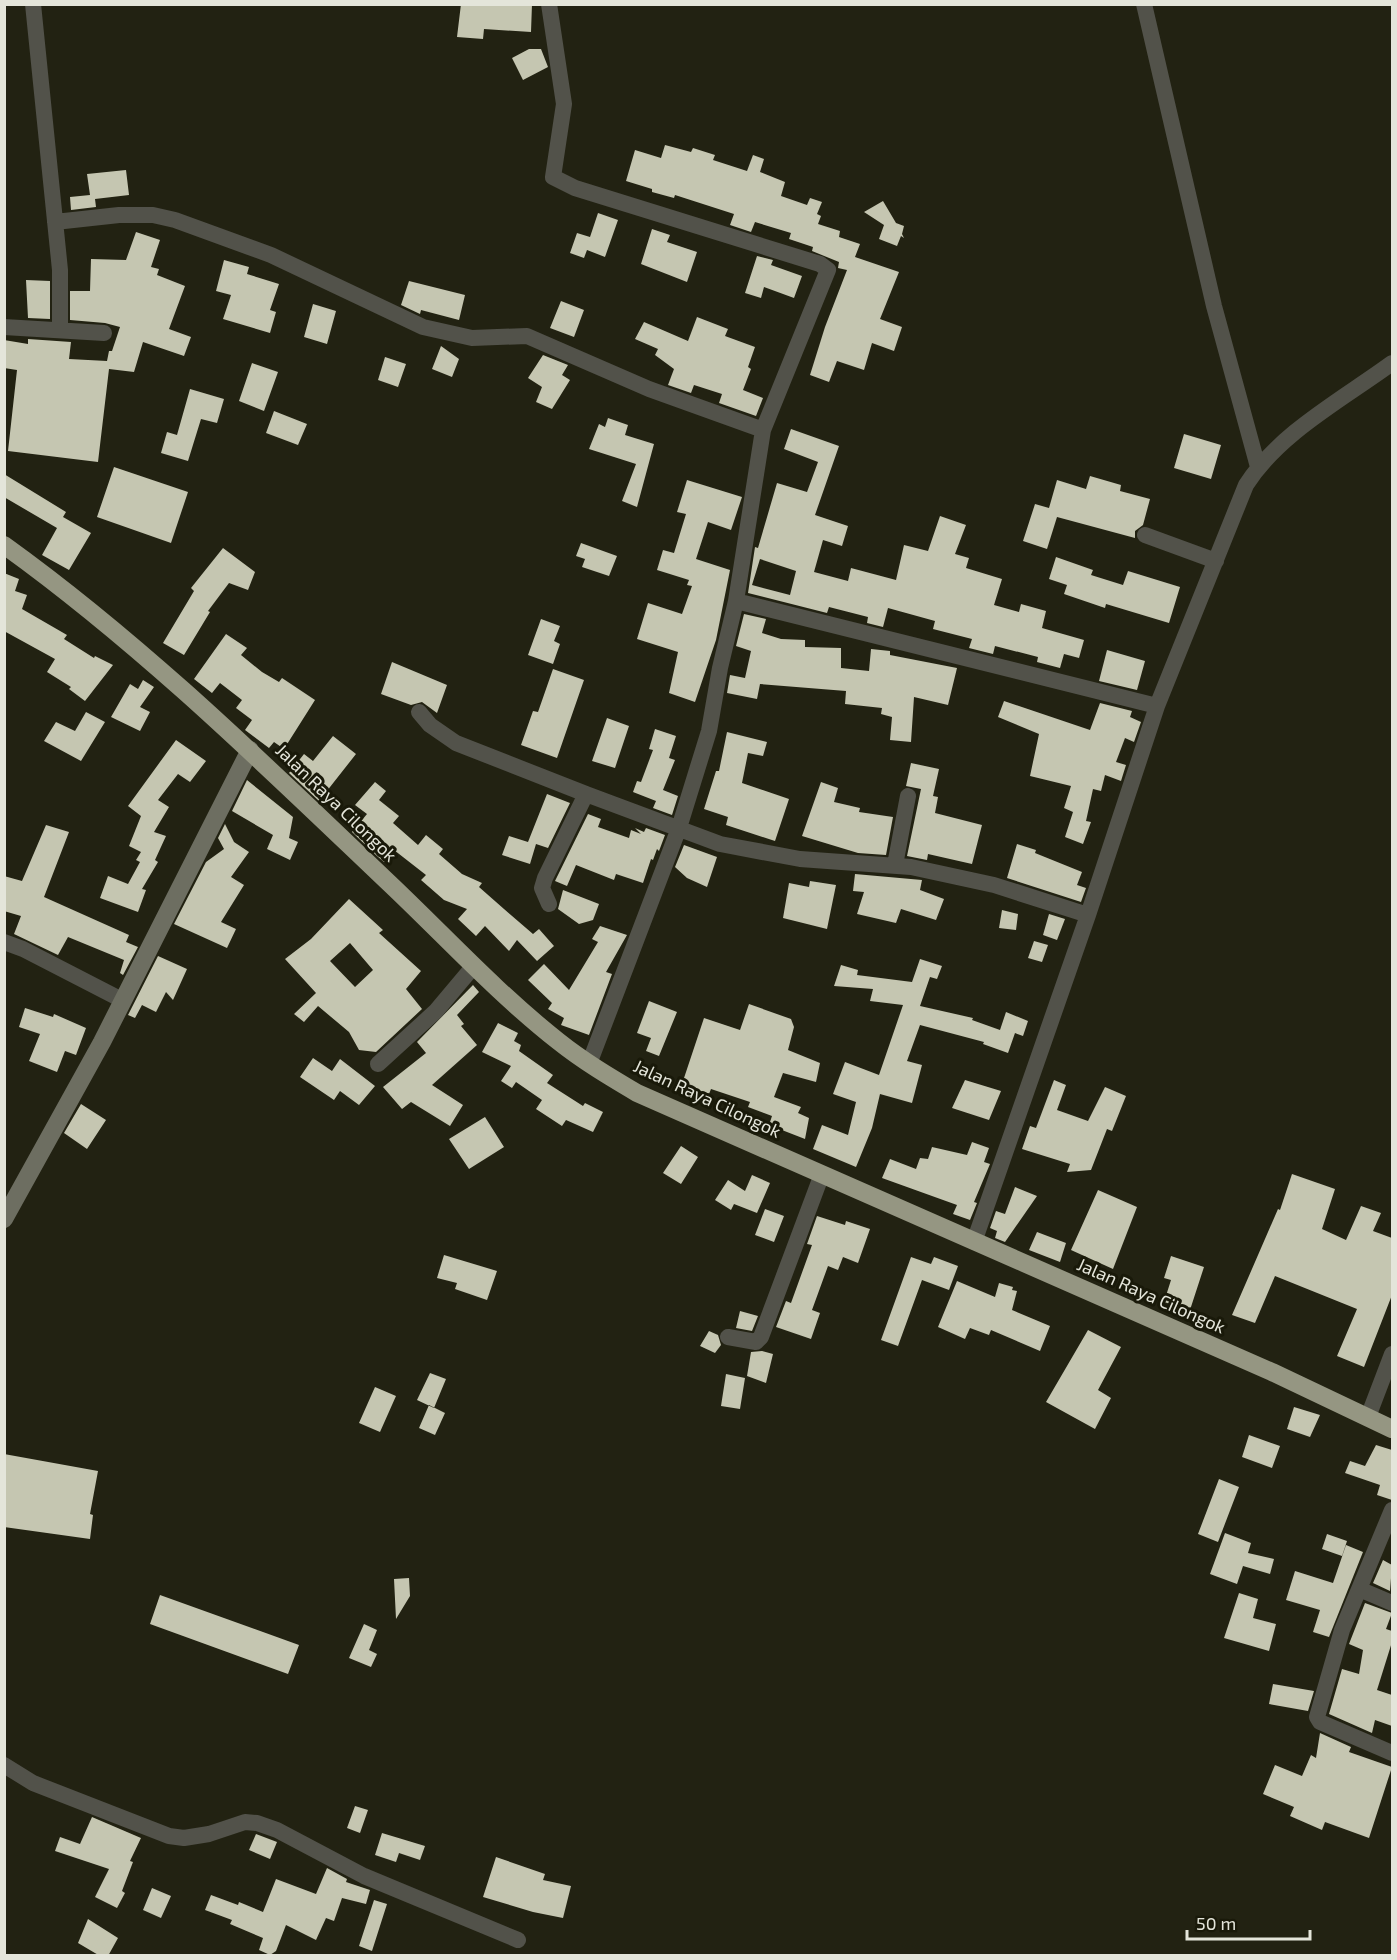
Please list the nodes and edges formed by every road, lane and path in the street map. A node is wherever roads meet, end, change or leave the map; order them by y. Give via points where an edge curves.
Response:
1 (33, 4) edge
2 (549, 4) edge
3 (1144, 4) edge
4 (56, 222) junction
5 (4, 327) edge
6 (60, 329) junction
7 (104, 333) dead end
8 (1392, 363) edge
9 (763, 430) junction
10 (1258, 467) junction
11 (1145, 534) dead end
12 (4, 545) edge
13 (1216, 561) junction
14 (736, 601) junction
15 (1156, 706) junction
16 (419, 712) dead end
17 (250, 750) junction
18 (586, 794) junction
19 (908, 796) dead end
20 (679, 828) junction
21 (895, 865) junction
22 (549, 904) dead end
23 (1089, 915) junction
24 (4, 942) edge
25 (473, 967) junction
26 (123, 999) junction
27 (378, 1064) dead end
28 (589, 1064) junction
29 (822, 1174) junction
30 (4, 1219) edge
31 (974, 1242) junction
32 (728, 1337) dead end
33 (1392, 1354) edge
34 (1368, 1417) junction
35 (1392, 1429) edge
36 (1392, 1510) edge
37 (1359, 1589) junction
38 (1392, 1603) edge
39 (1392, 1753) edge
40 (4, 1765) edge
41 (518, 1940) dead end

1 - 4 street
2 - 9 street via 564,104 553,177 575,188 820,264 828,270
3 - 10 street via 1214,306
4 - 6 street
4 - 9 street via 119,215 153,215 175,220 271,255 423,327 472,338 527,336 649,389
5 - 6 street
6 - 7 street
8 - 10 street via 1294,434
9 - 14 street
10 - 13 street via 1246,485
11 - 13 street
12 - 17 highway, Jalan Raya Cilongok via 92,611
13 - 15 street
14 - 15 street
14 - 20 street via 709,731
15 - 23 street
16 - 18 street via 456,743
17 - 25 highway, Jalan Raya Cilongok
17 - 26 street
18 - 20 street
18 - 22 street via 545,878 542,888
19 - 21 street
20 - 21 street via 761,854
20 - 28 street
21 - 23 street via 994,885
23 - 31 street
24 - 26 street
25 - 27 street via 436,1011
25 - 28 highway, Jalan Raya Cilongok
26 - 30 street
28 - 29 highway, Jalan Raya Cilongok via 637,1093
29 - 31 highway, Jalan Raya Cilongok
29 - 32 street via 761,1337 756,1342
31 - 34 highway, Jalan Raya Cilongok
33 - 34 street
34 - 35 highway, Jalan Raya Cilongok
36 - 37 street
37 - 38 street
37 - 39 street via 1334,1651 1317,1717 1320,1722
40 - 41 street via 33,1783 169,1836 184,1838 245,1822 257,1823 364,1876

